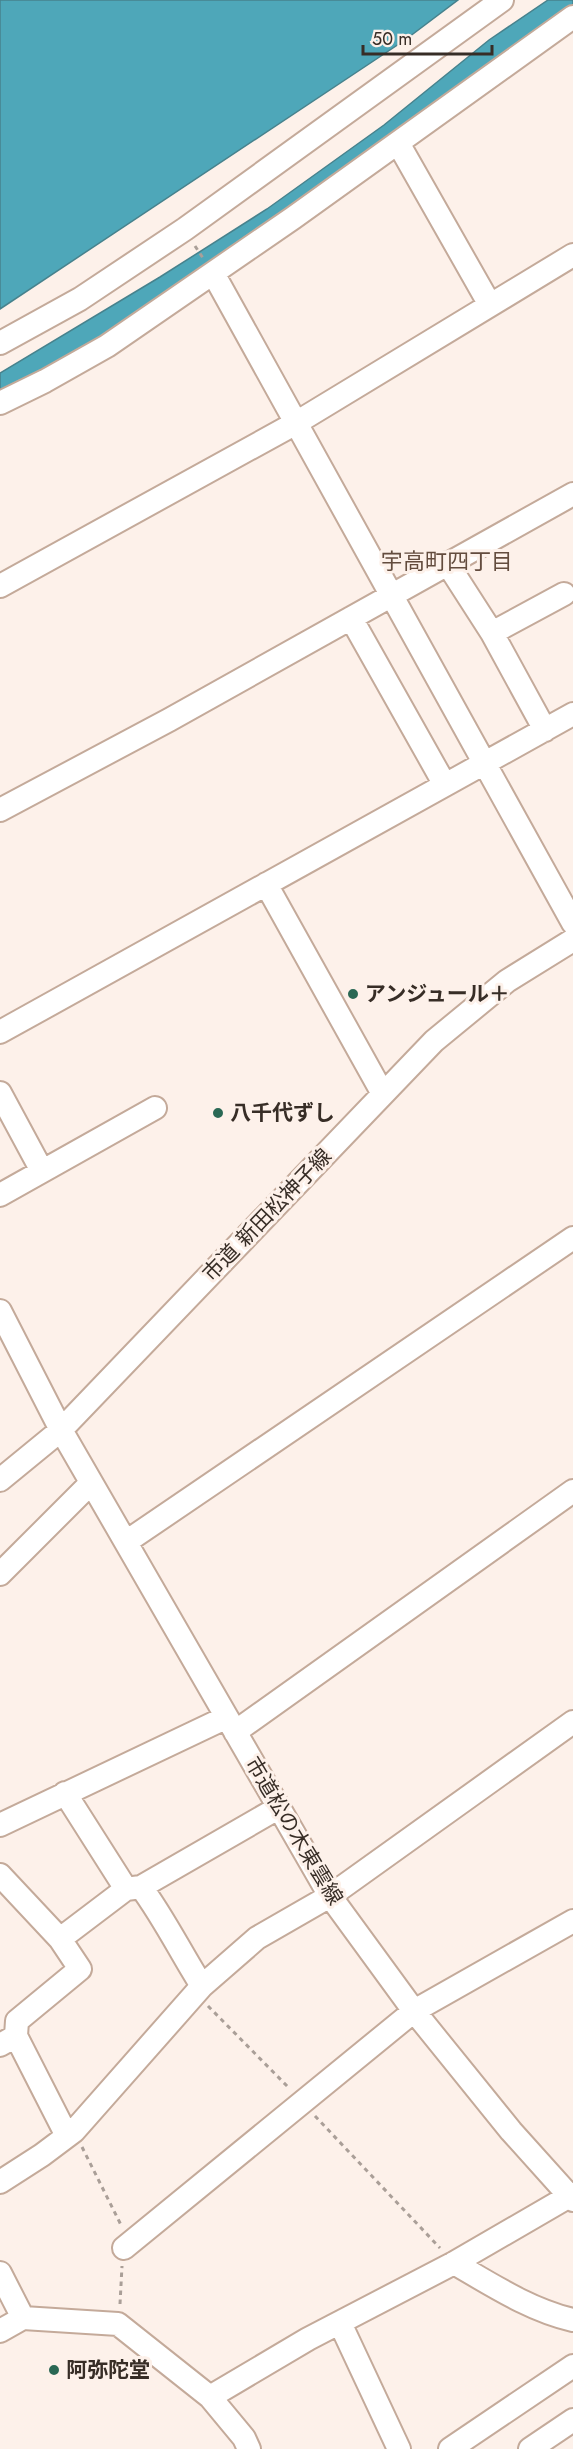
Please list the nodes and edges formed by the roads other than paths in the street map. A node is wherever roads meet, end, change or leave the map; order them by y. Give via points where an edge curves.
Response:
1 (502, 0) edge
2 (573, 17) edge
3 (398, 143) junction
4 (573, 255) edge
5 (213, 273) junction
6 (490, 306) junction
7 (0, 343) edge
8 (0, 403) edge
9 (296, 423) junction
10 (573, 494) edge
11 (447, 563) junction
12 (0, 586) edge
13 (564, 594) dead end
14 (391, 595) junction
15 (351, 618) junction
16 (492, 633) junction
17 (573, 714) edge
18 (545, 730) junction
19 (484, 763) junction
20 (445, 785) junction
21 (0, 810) edge
22 (266, 884) junction
23 (573, 923) edge
24 (573, 940) edge
25 (0, 1032) edge
26 (0, 1093) edge
27 (383, 1094) junction
28 (155, 1108) dead end
29 (42, 1171) junction
30 (0, 1195) edge
31 (573, 1238) edge
32 (0, 1311) edge
33 (61, 1430) junction
34 (0, 1480) edge
35 (92, 1483) junction
36 (573, 1491) edge
37 (126, 1542) junction
38 (0, 1574) edge
39 (573, 1722) edge
40 (230, 1725) junction
41 (64, 1793) junction
42 (278, 1808) junction
43 (0, 1825) edge
44 (0, 1875) edge
45 (134, 1888) junction
46 (330, 1896) junction
47 (573, 1921) edge
48 (60, 1939) junction
49 (199, 1990) junction
50 (414, 2011) junction
51 (8, 2041) edge
52 (70, 2133) junction
53 (0, 2182) edge
54 (572, 2197) edge
55 (124, 2248) road end
56 (454, 2263) junction
57 (0, 2273) edge
58 (23, 2318) junction
59 (573, 2320) edge
60 (340, 2323) junction
61 (0, 2331) edge
62 (573, 2366) edge
63 (210, 2397) junction
64 (573, 2420) edge
65 (249, 2449) edge
66 (399, 2449) edge
67 (450, 2449) edge
68 (530, 2449) edge

1 - 7 street via 185,229 80,299
2 - 3 street
3 - 5 street
3 - 6 street
4 - 6 street
5 - 8 street via 107,346
5 - 9 street
6 - 9 street
9 - 12 street
9 - 14 street
10 - 11 street
11 - 14 street
11 - 16 street
13 - 16 street
14 - 15 street
14 - 19 street
15 - 20 street
15 - 21 street
16 - 18 street
17 - 18 street
18 - 19 street
19 - 20 street
19 - 23 street
20 - 22 street
22 - 25 street
22 - 27 street
24 - 27 street, 市道 新田松神子線 via 507,981 434,1041
26 - 29 street
27 - 33 street, 市道 新田松神子線
28 - 29 street
29 - 30 street
31 - 37 street
32 - 33 street, 市道松の木東雲線
33 - 34 street, 市道 新田松神子線
33 - 35 street, 市道松の木東雲線
35 - 37 street, 市道松の木東雲線
35 - 38 street
36 - 40 street
37 - 40 street, 市道松の木東雲線
39 - 46 street
40 - 41 street
40 - 42 street, 市道松の木東雲線
41 - 43 street
41 - 45 street
42 - 45 street
42 - 46 street, 市道松の木東雲線
44 - 48 street
45 - 48 street
45 - 49 street via 159,1911
46 - 49 street via 257,1938
46 - 50 street, 市道松の木東雲線
47 - 50 street
48 - 51 street via 80,1969 17,2021
49 - 52 street
50 - 54 street, 市道松の木東雲線 via 511,2131
50 - 55 street
51 - 52 street
52 - 53 street
54 - 56 street
56 - 59 street via 548,2314
56 - 60 street
57 - 58 street
58 - 61 street
58 - 63 street via 118,2324
60 - 63 street
60 - 66 street
62 - 67 street
63 - 65 street
64 - 68 street

